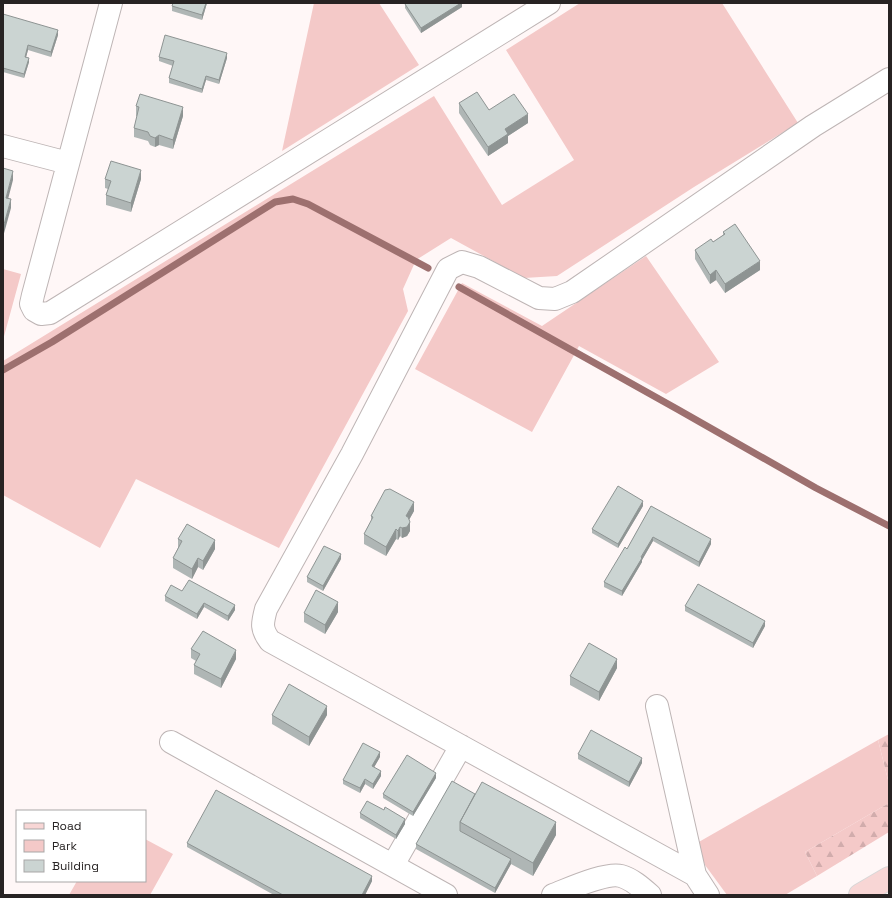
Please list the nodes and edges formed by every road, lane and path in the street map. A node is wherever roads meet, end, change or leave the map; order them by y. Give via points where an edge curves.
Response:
1 (111, 3) edge
2 (549, 3) edge
3 (889, 79) edge
4 (3, 146) edge
5 (68, 163) junction
6 (657, 706) dead end
7 (171, 742) dead end
8 (461, 746) junction
9 (393, 865) junction
10 (695, 875) junction
11 (889, 878) edge
12 (446, 895) edge
13 (553, 895) edge
14 (650, 895) edge
15 (707, 895) edge
16 (860, 895) edge

1 - 5 street
2 - 5 street via 50,313 41,314 34,310 31,304 32,295
3 - 8 street via 813,126 572,292 555,299 539,298 479,267 462,262 448,269 352,454 266,609 262,624 270,641
4 - 5 street
6 - 10 street
7 - 9 street
8 - 9 street
8 - 10 street
9 - 12 street
10 - 15 street
11 - 16 main road
13 - 14 street via 602,877 620,876 634,882

